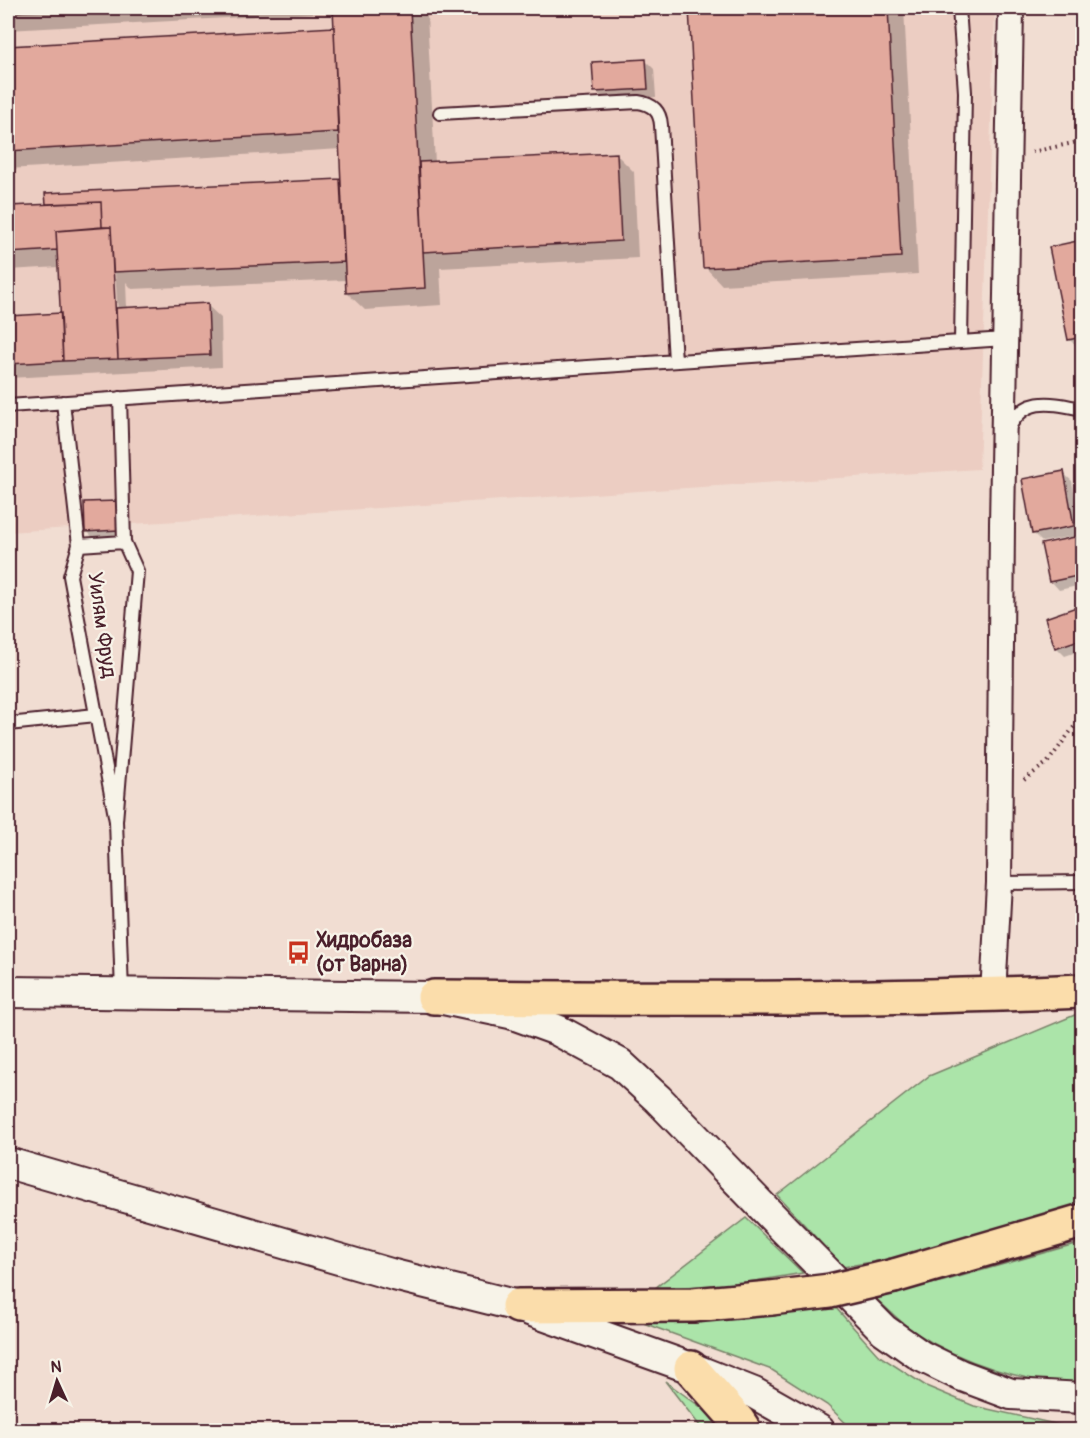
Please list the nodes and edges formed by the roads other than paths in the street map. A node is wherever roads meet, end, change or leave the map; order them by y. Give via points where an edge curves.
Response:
1 (960, 8) edge
2 (1011, 8) edge
3 (440, 113) dead end
4 (1005, 339) junction
5 (961, 342) junction
6 (675, 361) junction
7 (120, 398) junction
8 (63, 402) junction
9 (8, 406) edge
10 (1083, 409) edge
11 (1005, 437) junction
12 (124, 542) junction
13 (79, 545) junction
14 (96, 715) junction
15 (8, 724) edge
16 (116, 821) junction
17 (1083, 882) edge
18 (999, 883) junction
19 (1083, 991) edge
20 (8, 992) edge
21 (122, 994) junction
22 (993, 995) junction
23 (434, 997) junction
24 (8, 1163) edge
25 (1083, 1221) edge
26 (518, 1306) junction
27 (691, 1368) junction
28 (1083, 1398) edge
29 (744, 1431) edge
30 (819, 1431) edge

1 - 5 lane via 965,92
2 - 4 street
3 - 6 lane via 638,102 652,106 661,125
4 - 5 lane
4 - 11 street
5 - 6 lane
6 - 7 lane
7 - 8 lane
7 - 12 lane
8 - 9 lane
8 - 13 lane
10 - 11 lane via 1035,404 1012,421
11 - 18 street
12 - 13 lane, Уилям Фруд
12 - 16 lane, Уилям Фруд via 137,571
13 - 14 lane, Уилям Фруд via 70,576
14 - 15 lane
14 - 16 lane, Уилям Фруд
16 - 21 lane, Уилям Фруд
17 - 18 lane
18 - 22 street
19 - 22 main road
20 - 21 street
21 - 23 street
22 - 23 main road
23 - 28 street via 510,1013 557,1030 620,1064 884,1330 921,1356 960,1376 1011,1394
24 - 26 street via 394,1275
25 - 26 main road, bridge via 830,1291 693,1305
26 - 27 street
27 - 29 main road
27 - 30 street via 754,1393

